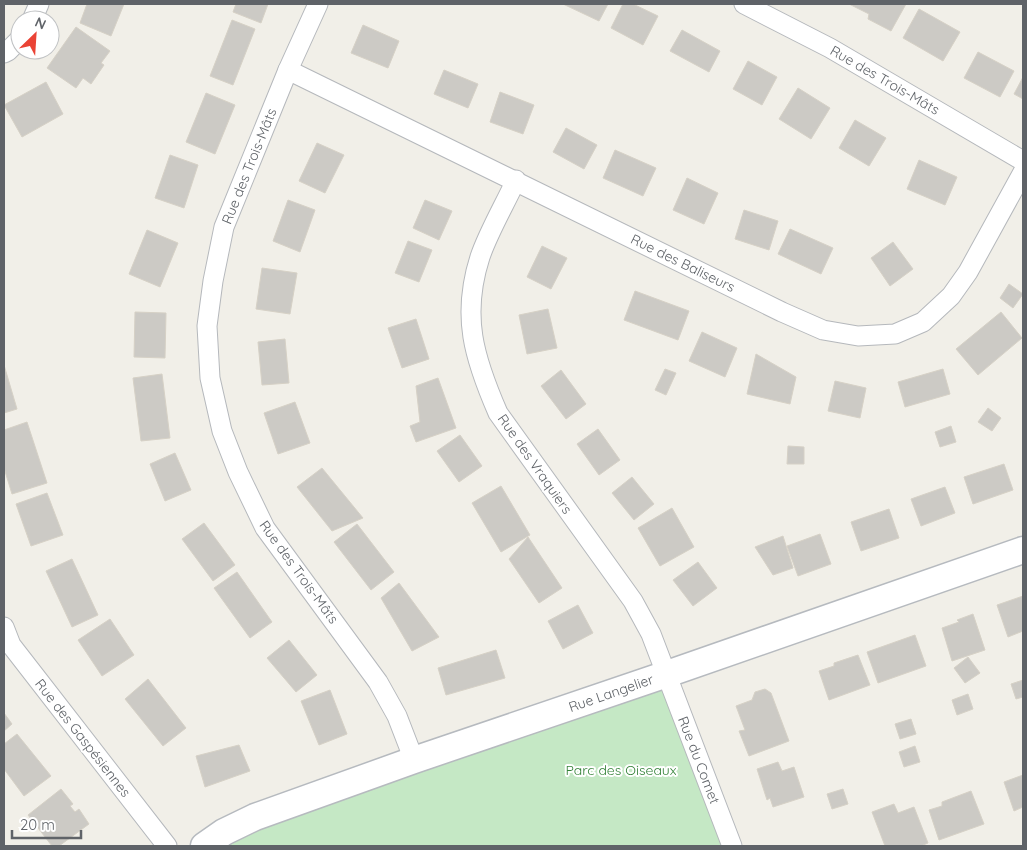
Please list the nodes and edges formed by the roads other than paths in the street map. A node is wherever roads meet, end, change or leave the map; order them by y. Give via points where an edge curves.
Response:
1 (318, 4) edge
2 (744, 4) edge
3 (288, 70) junction
4 (1023, 161) edge
5 (1023, 172) edge
6 (516, 180) junction
7 (1023, 550) edge
8 (4, 627) edge
9 (8, 646) edge
10 (667, 674) junction
11 (414, 760) junction
12 (167, 846) edge
13 (204, 846) edge
14 (732, 846) edge

1 - 3 street, Rue des Trois-Mâts
2 - 4 street, Rue des Trois-Mâts via 830,48
3 - 6 street, Rue des Baliseurs
3 - 11 street, Rue des Trois-Mâts via 224,227 207,326 210,378 222,431 264,528 378,682 397,716
5 - 6 street, Rue des Baliseurs via 968,272 950,296 923,322 895,334 858,336 823,330 782,312
6 - 10 street, Rue des Vraquiers via 480,256 472,286 469,309 483,380 498,413 633,601
7 - 10 street, Rue Langelier
8 - 9 street, Rue des Gaspésiennes
9 - 12 street, Rue des Gaspésiennes
10 - 11 street, Rue Langelier
10 - 14 street, Rue du Comet
11 - 13 street, Rue Langelier via 255,816

